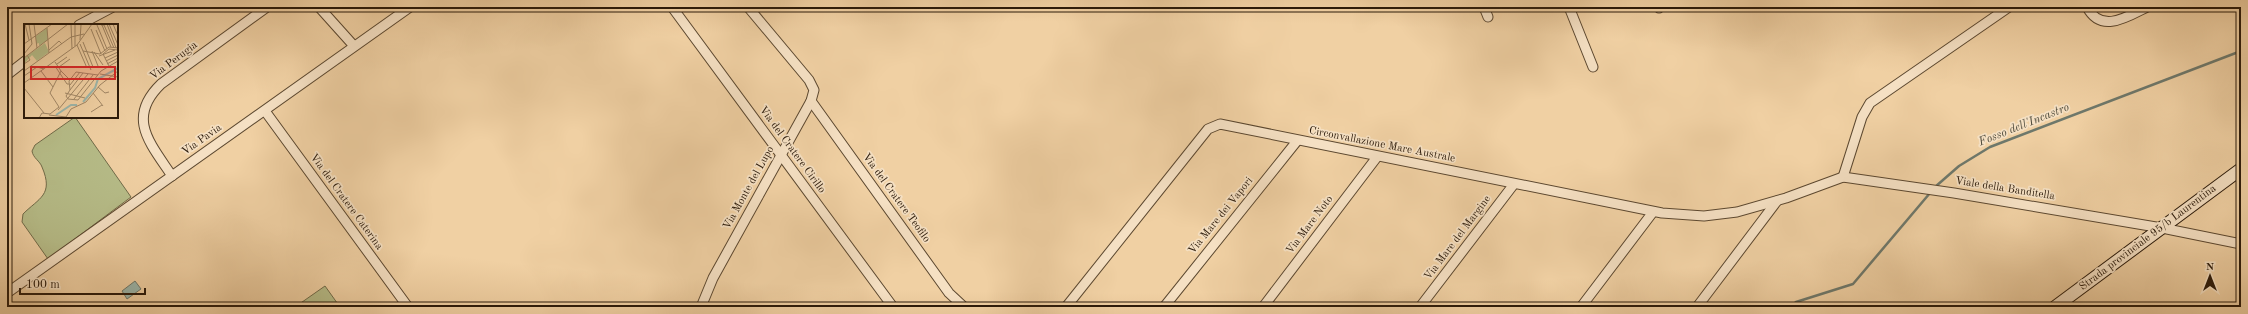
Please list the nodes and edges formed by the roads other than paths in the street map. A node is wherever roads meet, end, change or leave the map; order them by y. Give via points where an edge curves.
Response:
1 (113, 7) edge
2 (267, 7) edge
3 (319, 7) edge
4 (410, 7) edge
5 (672, 7) edge
6 (748, 7) edge
7 (1484, 7) edge
8 (1569, 7) edge
9 (2009, 7) edge
10 (2087, 7) edge
11 (2147, 7) edge
12 (1488, 17) dead end
13 (81, 24) edge
14 (354, 46) junction
15 (24, 62) edge
16 (1593, 67) dead end
17 (7, 75) edge
18 (811, 101) junction
19 (265, 111) junction
20 (1297, 141) junction
21 (782, 154) junction
22 (1377, 157) junction
23 (2241, 169) edge
24 (172, 176) junction
25 (1843, 177) junction
26 (1514, 184) junction
27 (1777, 201) junction
28 (1653, 212) junction
29 (2162, 228) junction
30 (2241, 244) edge
31 (7, 293) edge
32 (408, 307) edge
33 (701, 307) edge
34 (893, 307) edge
35 (964, 307) edge
36 (1066, 307) edge
37 (1164, 307) edge
38 (1263, 307) edge
39 (1420, 307) edge
40 (1581, 307) edge
41 (1696, 307) edge
42 (2055, 307) edge

1 - 13 street
2 - 24 street, Via Perugia via 162,84 150,96 143,112 144,129
3 - 14 street
4 - 14 street, Via Pavia
5 - 21 street, Via del Cratere Cirillo
6 - 18 street, Via Monte del Lupo via 811,82 814,90
7 - 12 street
8 - 16 street
9 - 25 street via 1870,103 1862,117
10 - 11 street via 2095,18 2107,22 2120,20
14 - 19 street, Via Pavia
15 - 17 street
18 - 21 street, Via Monte del Lupo
18 - 35 street, Via del Cratere Teofilo via 949,292
19 - 24 street, Via Pavia
19 - 32 street, Via del Cratere Caterina
20 - 22 street, Circonvallazione Mare Australe
20 - 36 street, Circonvallazione Mare Australe via 1222,124 1209,128
20 - 37 street, Via Mare dei Vapori
21 - 33 street, Via Monte del Lupo via 713,278
21 - 34 street, Via del Cratere Cirillo
22 - 26 street, Circonvallazione Mare Australe
22 - 38 street, Via Mare Noto
23 - 29 main road, Strada provinciale 95/b Laurentina
24 - 31 street, Via Pavia
25 - 27 street, Circonvallazione Mare Australe
25 - 29 street, Viale della Banditella
26 - 28 street, Circonvallazione Mare Australe
26 - 39 street, Via Mare del Margine
27 - 28 street, Circonvallazione Mare Australe via 1718,215 1688,216
27 - 41 street
28 - 40 street
29 - 30 street, Viale della Banditella
29 - 42 main road, Strada provinciale 95/b Laurentina

